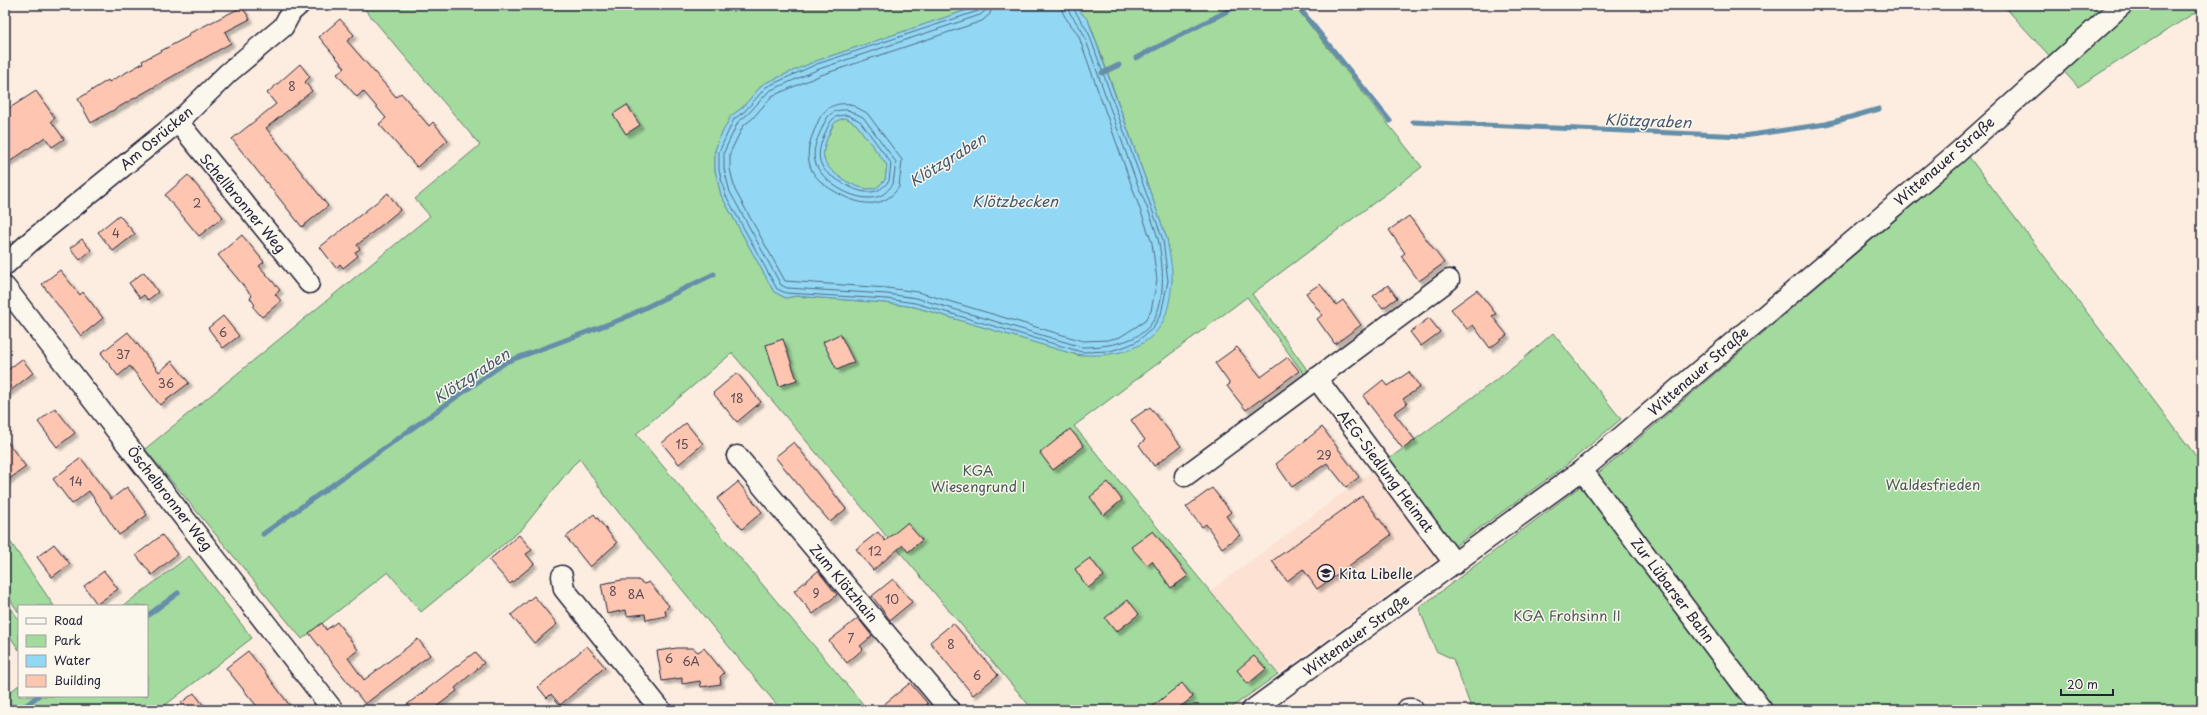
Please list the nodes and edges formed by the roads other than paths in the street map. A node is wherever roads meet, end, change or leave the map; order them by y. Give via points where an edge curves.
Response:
1 (299, 5) edge
2 (2122, 5) edge
3 (178, 122) junction
4 (5, 265) edge
5 (1449, 280) dead end
6 (309, 283) dead end
7 (5, 288) edge
8 (1316, 378) junction
9 (738, 456) dead end
10 (1582, 470) junction
11 (1185, 476) dead end
12 (1455, 564) junction
13 (562, 576) dead end
14 (333, 710) edge
15 (661, 710) edge
16 (950, 710) edge
17 (1252, 710) edge
18 (1408, 710) edge
19 (1412, 710) edge
20 (1762, 710) edge

1 - 3 street, Am Osrücken via 291,12 283,27 228,73
2 - 10 street, Wittenauer Straße via 1957,153
3 - 4 street, Am Osrücken via 30,241
3 - 6 street, Schellbronner Weg
5 - 8 street
7 - 14 street, Öschelbronner Weg
8 - 11 street
8 - 12 street, AEG-Siedlung Heimat
9 - 16 street, Zum Klötzhain
10 - 12 street, Wittenauer Straße
10 - 20 street, Zur Lübarser Bahn
12 - 17 street, Wittenauer Straße
13 - 15 street via 564,590
18 - 19 street

